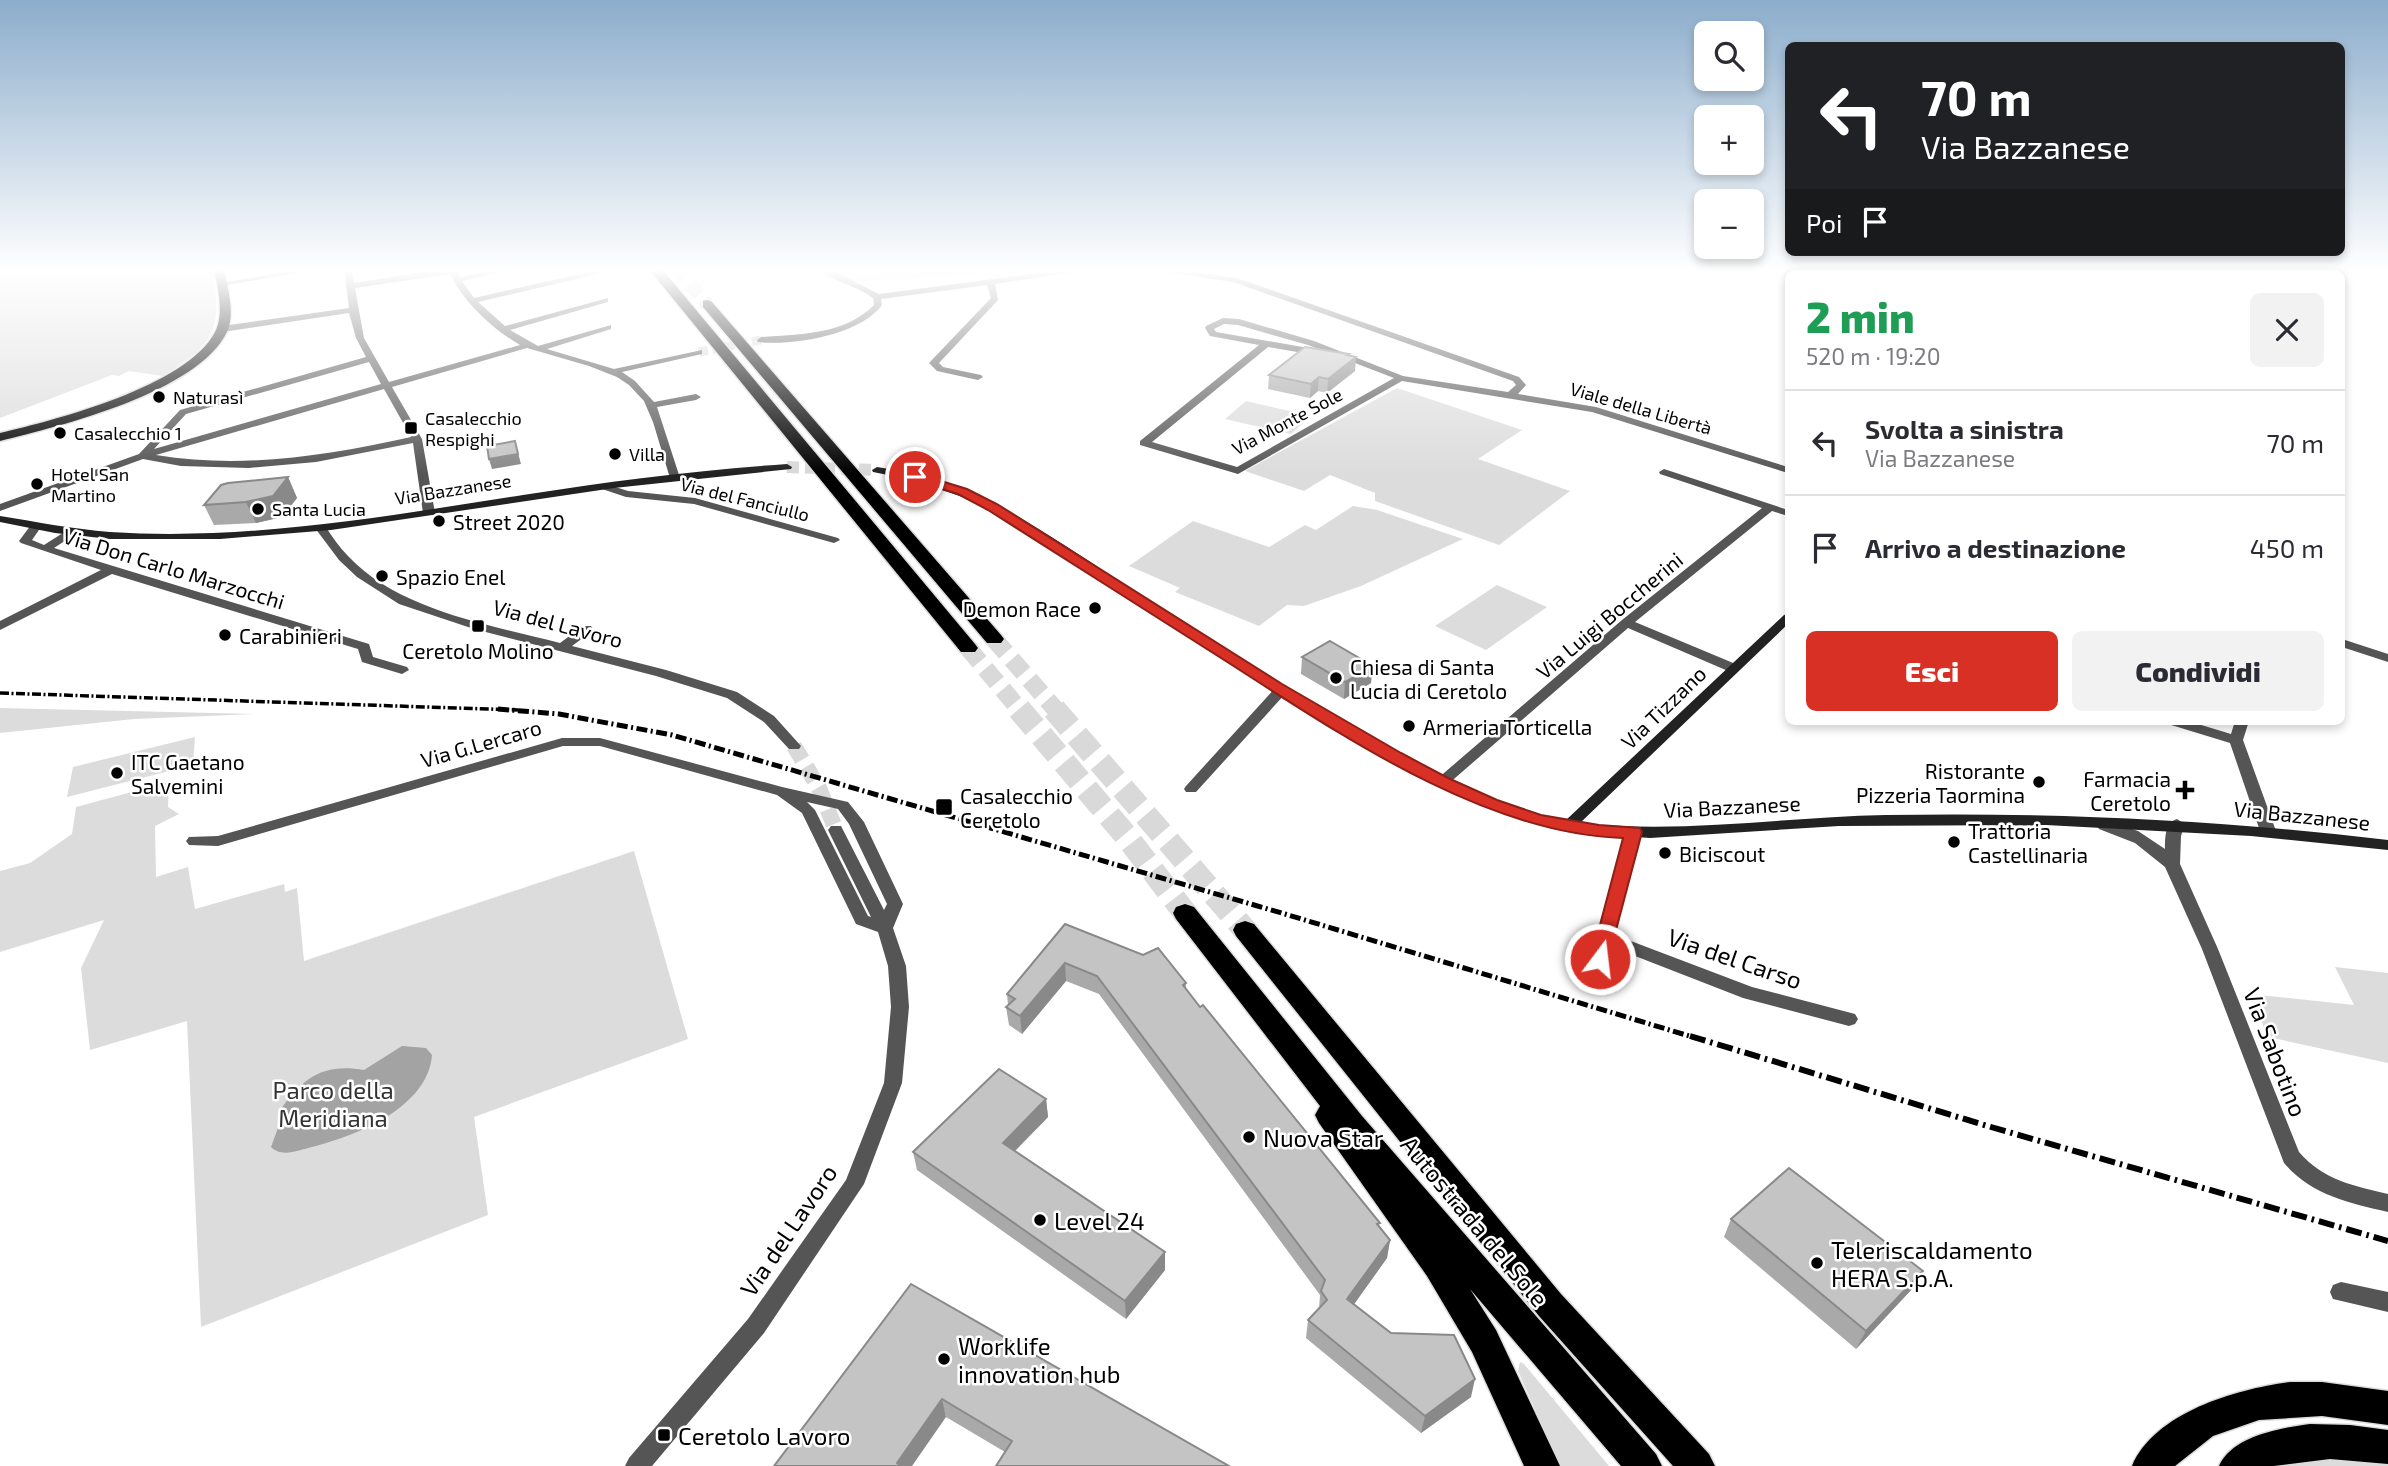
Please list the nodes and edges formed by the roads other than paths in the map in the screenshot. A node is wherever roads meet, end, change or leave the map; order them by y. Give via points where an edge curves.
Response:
1 (218, 336) edge
2 (360, 336) edge
3 (513, 336) edge
4 (572, 336) edge
5 (710, 336) edge
6 (735, 336) edge
7 (799, 336) edge
8 (959, 336) edge
9 (1226, 336) edge
10 (1289, 336) edge
11 (1394, 336) edge
12 (761, 340) tunnel mouth
13 (1266, 344) junction
14 (532, 347) junction
15 (699, 352) tunnel mouth
16 (371, 359) junction
17 (1353, 359) junction
18 (657, 362) junction
19 (664, 370) dead end
20 (617, 371) junction
21 (978, 377) dead end
22 (1401, 378) junction
23 (388, 386) junction
24 (1512, 394) junction
25 (651, 405) junction
26 (696, 409) dead end
27 (0, 437) edge
28 (417, 439) junction
29 (142, 456) junction
30 (787, 467) tunnel mouth
31 (1785, 469) edge
32 (877, 470) tunnel mouth
33 (1664, 472) dead end
34 (675, 478) junction
35 (606, 487) junction
36 (1770, 507) junction
37 (0, 508) edge
38 (1785, 512) edge
39 (429, 513) junction
40 (0, 519) edge
41 (35, 527) junction
42 (321, 528) junction
43 (70, 533) junction
44 (834, 540) dead end
45 (45, 549) junction
46 (112, 569) junction
47 (1785, 621) edge
48 (1626, 623) junction
49 (0, 626) edge
50 (587, 629) dead end
51 (994, 639) tunnel mouth
52 (2345, 644) edge
53 (561, 648) junction
54 (968, 648) tunnel mouth
55 (2388, 658) edge
56 (1733, 668) junction
57 (402, 670) dead end
58 (1281, 690) junction
59 (2186, 725) edge
60 (2241, 725) edge
61 (2236, 740) junction
62 (794, 746) tunnel mouth
63 (1443, 782) junction
64 (1191, 789) dead end
65 (782, 792) junction
66 (2085, 820) junction
67 (2146, 823) junction
68 (2177, 824) junction
69 (1567, 827) junction
70 (836, 830) tunnel mouth
71 (2268, 831) junction
72 (1633, 832) junction
73 (194, 841) dead end
74 (2388, 845) edge
75 (2167, 859) junction
76 (1185, 913) tunnel mouth
77 (885, 928) junction
78 (1245, 930) tunnel mouth
79 (1606, 938) junction
80 (1600, 959) dead end
81 (1232, 975) junction
82 (1849, 1020) dead end
83 (2388, 1203) edge
84 (2341, 1292) dead end
85 (2388, 1302) edge
86 (2388, 1408) edge
87 (2388, 1447) edge
88 (637, 1466) edge
89 (1542, 1466) edge
90 (1644, 1466) edge
91 (1697, 1466) edge
92 (2150, 1466) edge
93 (2236, 1466) edge

1 - 27 main road via 201,355 145,389 72,417
2 - 16 street
3 - 14 street
4 - 14 street
5 - 54 highway
6 - 51 highway
7 - 12 street
8 - 21 street via 934,363 940,369
9 - 13 street, Viale della Libertà
10 - 17 street, Viale della Libertà
11 - 24 street via 1516,379 1521,385
13 - 17 street
13 - 22 street, Via Monte Sole via 1144,443 1238,471
14 - 20 street
14 - 23 street
15 - 18 street
16 - 23 street
16 - 29 street via 183,412
17 - 22 street, Viale della Libertà
18 - 19 street
18 - 20 street
20 - 25 street
22 - 24 street, Viale della Libertà
23 - 28 street
23 - 29 street
24 - 31 street, Viale della Libertà via 1617,415
25 - 26 street via 692,398
25 - 34 street
28 - 29 street via 325,459 254,465 214,466
28 - 39 street
29 - 37 street
30 - 34 main road, Via Bazzanese
32 - 58 main road, Via Bazzanese via 945,485 978,499
33 - 36 street
34 - 35 main road, Via Bazzanese
35 - 39 main road, Via Bazzanese
35 - 44 street, Via del Fanciullo via 626,494 695,501
36 - 38 street
36 - 48 street, Via Luigi Boccherini
39 - 42 main road, Via Bazzanese
40 - 41 main road, Via Bazzanese
41 - 43 main road, Via Bazzanese
41 - 45 street, Via Don Carlo Marzocchi via 25,541
42 - 43 main road, Via Bazzanese via 188,538
42 - 53 street, Via del Lavoro via 343,558 403,601
43 - 45 street, Via Don Carlo Marzocchi
45 - 46 street, Via Don Carlo Marzocchi
46 - 49 street
46 - 57 street, Via Don Carlo Marzocchi via 365,648 367,659
47 - 56 main road, Via Tizzano
48 - 56 street
48 - 63 street, Via Luigi Boccherini
50 - 53 street
52 - 55 street
53 - 62 street, Via del Lavoro via 732,695 769,719
56 - 69 main road, Via Tizzano
58 - 63 main road, Via Bazzanese
58 - 64 street
59 - 61 street
60 - 61 street
61 - 71 street
63 - 69 main road, Via Bazzanese via 1491,804
65 - 73 street, Via G.Lercaro via 600,742 562,742 218,841
65 - 77 street via 808,810 862,920
65 - 77 street, Via G.Lercaro via 844,806 895,904
66 - 67 main road, Via Bazzanese
66 - 72 main road, Via Bazzanese via 1839,821
66 - 75 street via 2136,835
67 - 68 main road, Via Bazzanese
67 - 75 street, Via Sabotino
68 - 71 main road, Via Bazzanese
68 - 75 street
69 - 72 main road, Via Bazzanese
70 - 77 street, Via del Lavoro
71 - 74 main road, Via Bazzanese
72 - 79 street
75 - 83 street, Via Sabotino via 2210,949 2291,1157 2321,1184
76 - 81 highway, Autostrada del Sole
77 - 88 street, Via del Lavoro via 897,966 901,1007 893,1083 854,1184 756,1326
78 - 91 highway, Autostrada del Sole via 1550,1305
79 - 80 street
79 - 82 street, Via del Carso via 1749,993
81 - 89 highway via 1462,1305
81 - 90 highway, Autostrada del Sole via 1433,1221
84 - 85 street
86 - 92 highway via 2342,1399 2254,1402 2218,1413 2185,1432
87 - 93 highway via 2306,1442 2273,1448

